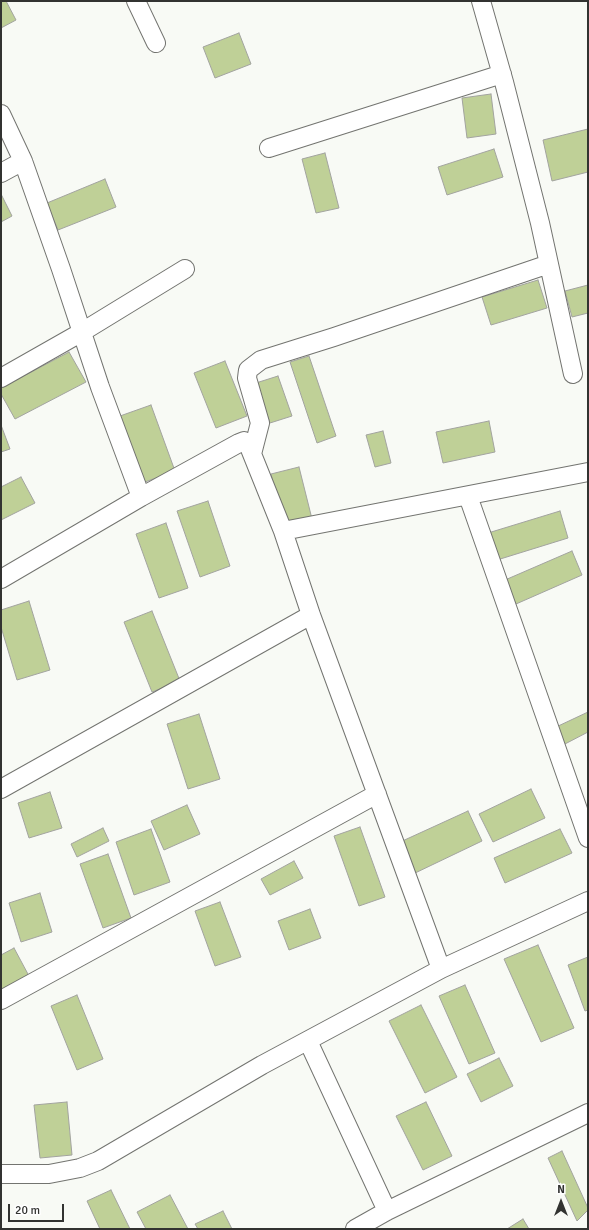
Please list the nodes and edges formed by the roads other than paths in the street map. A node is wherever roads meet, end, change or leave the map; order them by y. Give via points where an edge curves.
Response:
1 (136, 1) edge
2 (481, 1) edge
3 (156, 44) dead end
4 (502, 74) junction
5 (1, 114) edge
6 (268, 148) dead end
7 (23, 161) junction
8 (1, 173) edge
9 (549, 264) junction
10 (185, 269) dead end
11 (82, 332) junction
12 (573, 374) dead end
13 (1, 378) edge
14 (252, 454) junction
15 (588, 472) edge
16 (468, 496) junction
17 (141, 497) junction
18 (283, 532) junction
19 (1, 579) edge
20 (311, 615) junction
21 (1, 790) edge
22 (377, 794) junction
23 (588, 838) edge
24 (588, 901) edge
25 (441, 969) junction
26 (1, 1000) edge
27 (308, 1041) junction
28 (588, 1113) edge
29 (1, 1174) edge
30 (387, 1211) junction
31 (355, 1229) edge

1 - 3 street
2 - 4 street
4 - 6 street
4 - 9 street
5 - 7 street
7 - 8 street
7 - 11 street
9 - 12 street
9 - 14 street via 261,360 248,370 247,378 260,423
10 - 11 street
11 - 13 street
11 - 17 street
14 - 17 street via 244,441
14 - 18 street
15 - 16 street
16 - 18 street
16 - 23 street
17 - 19 street
18 - 20 street
20 - 21 street
20 - 22 street
22 - 25 street
22 - 26 street
24 - 25 street
25 - 27 street
27 - 29 street via 98,1162 49,1174
27 - 30 street
28 - 30 street
30 - 31 street

